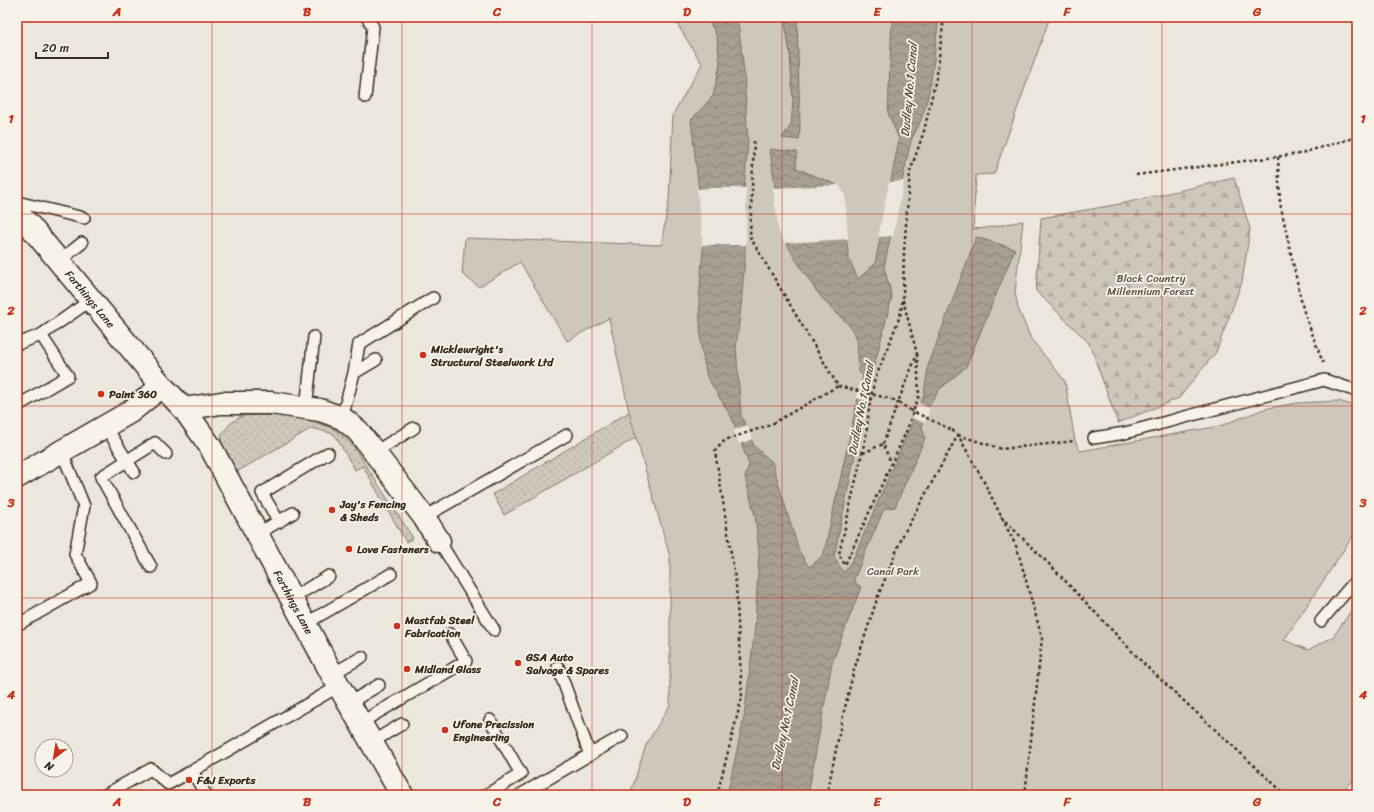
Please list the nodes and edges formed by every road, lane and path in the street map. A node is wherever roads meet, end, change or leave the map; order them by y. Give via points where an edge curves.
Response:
1 (367, 17) edge
2 (944, 17) edge
3 (364, 97) dead end
4 (1357, 137) edge
5 (754, 141) dead end
6 (1278, 157) junction
7 (1136, 175) dead end
8 (17, 202) edge
9 (84, 218) dead end
10 (21, 222) edge
11 (82, 243) dead end
12 (59, 261) junction
13 (903, 297) junction
14 (433, 298) dead end
15 (91, 300) junction
16 (41, 335) junction
17 (314, 336) dead end
18 (17, 344) edge
19 (917, 354) junction
20 (376, 360) dead end
21 (354, 373) junction
22 (1330, 382) junction
23 (162, 386) junction
24 (838, 386) junction
25 (1357, 391) edge
26 (898, 402) junction
27 (17, 406) edge
28 (306, 408) junction
29 (184, 409) junction
30 (342, 418) junction
31 (106, 427) junction
32 (414, 428) dead end
33 (567, 435) dead end
34 (958, 435) junction
35 (1094, 438) dead end
36 (1075, 441) dead end
37 (884, 444) junction
38 (62, 452) junction
39 (375, 452) junction
40 (328, 453) dead end
41 (862, 453) junction
42 (166, 454) dead end
43 (127, 460) junction
44 (892, 464) junction
45 (134, 472) dead end
46 (17, 477) edge
47 (293, 513) dead end
48 (424, 517) junction
49 (1001, 517) junction
50 (279, 522) junction
51 (257, 534) junction
52 (439, 540) joint
53 (151, 567) dead end
54 (391, 574) dead end
55 (329, 576) dead end
56 (1357, 579) edge
57 (292, 598) junction
58 (1320, 621) dead end
59 (305, 624) junction
60 (17, 625) edge
61 (494, 630) dead end
62 (450, 634) dead end
63 (362, 657) dead end
64 (558, 667) dead end
65 (379, 685) dead end
66 (340, 687) junction
67 (490, 720) dead end
68 (360, 723) junction
69 (402, 724) dead end
70 (622, 736) dead end
71 (372, 742) junction
72 (590, 755) junction
73 (192, 771) junction
74 (105, 795) edge
75 (206, 795) edge
76 (402, 795) edge
77 (486, 795) edge
78 (520, 795) edge
79 (716, 795) edge
80 (827, 795) edge
81 (1025, 795) edge
82 (1286, 795) edge

1 - 3 lane via 373,27
2 - 13 path via 937,74 924,131 910,172
4 - 6 path via 1298,154
5 - 24 path via 750,237
6 - 7 path
6 - 22 path via 1280,202 1303,308
8 - 9 lane
10 - 12 street, Farthings Lane
11 - 12 lane
12 - 15 street, Farthings Lane
13 - 19 path
13 - 41 path via 900,316 874,382
14 - 21 lane via 359,344
15 - 16 lane
15 - 23 street, Farthings Lane
16 - 18 lane
16 - 27 lane via 68,376
17 - 28 lane
19 - 26 path
19 - 44 path via 919,395
20 - 21 lane
21 - 30 lane
22 - 25 lane
22 - 35 lane via 1324,380 1125,433
23 - 29 street, Farthings Lane
23 - 31 street via 130,412
24 - 26 path, bridge
24 - 79 path via 770,425 725,440 715,451 736,584 742,697
26 - 34 path, bridge
26 - 37 path
28 - 29 street via 222,403
28 - 30 street
29 - 51 street, Farthings Lane via 210,446
30 - 39 street via 358,431
31 - 38 street
31 - 43 lane
32 - 39 lane
33 - 48 lane
34 - 36 path via 1002,450
34 - 49 path
34 - 80 path via 903,536 878,596 854,670
37 - 41 path
37 - 44 path
38 - 46 street
38 - 60 lane via 84,506 75,554 91,583
39 - 48 street
40 - 50 lane via 262,493
41 - 44 path via 839,554 845,565
42 - 43 lane via 155,443
43 - 45 lane
43 - 53 lane via 101,477
47 - 50 lane
48 - 52 street
49 - 81 path via 1017,548 1042,638
49 - 82 path via 1147,667
50 - 51 lane
51 - 57 street, Farthings Lane
52 - 61 lane
54 - 59 lane
55 - 57 lane
56 - 58 lane
57 - 59 street, Farthings Lane
59 - 66 street, Farthings Lane
62 - 68 lane via 466,660
63 - 66 lane
64 - 72 lane
65 - 66 lane
66 - 68 street, Farthings Lane
66 - 73 lane
67 - 77 lane via 521,774
68 - 71 street, Farthings Lane
69 - 71 lane
70 - 72 lane
71 - 76 street, Farthings Lane
72 - 78 lane
73 - 74 lane via 168,784 151,769
73 - 75 lane

